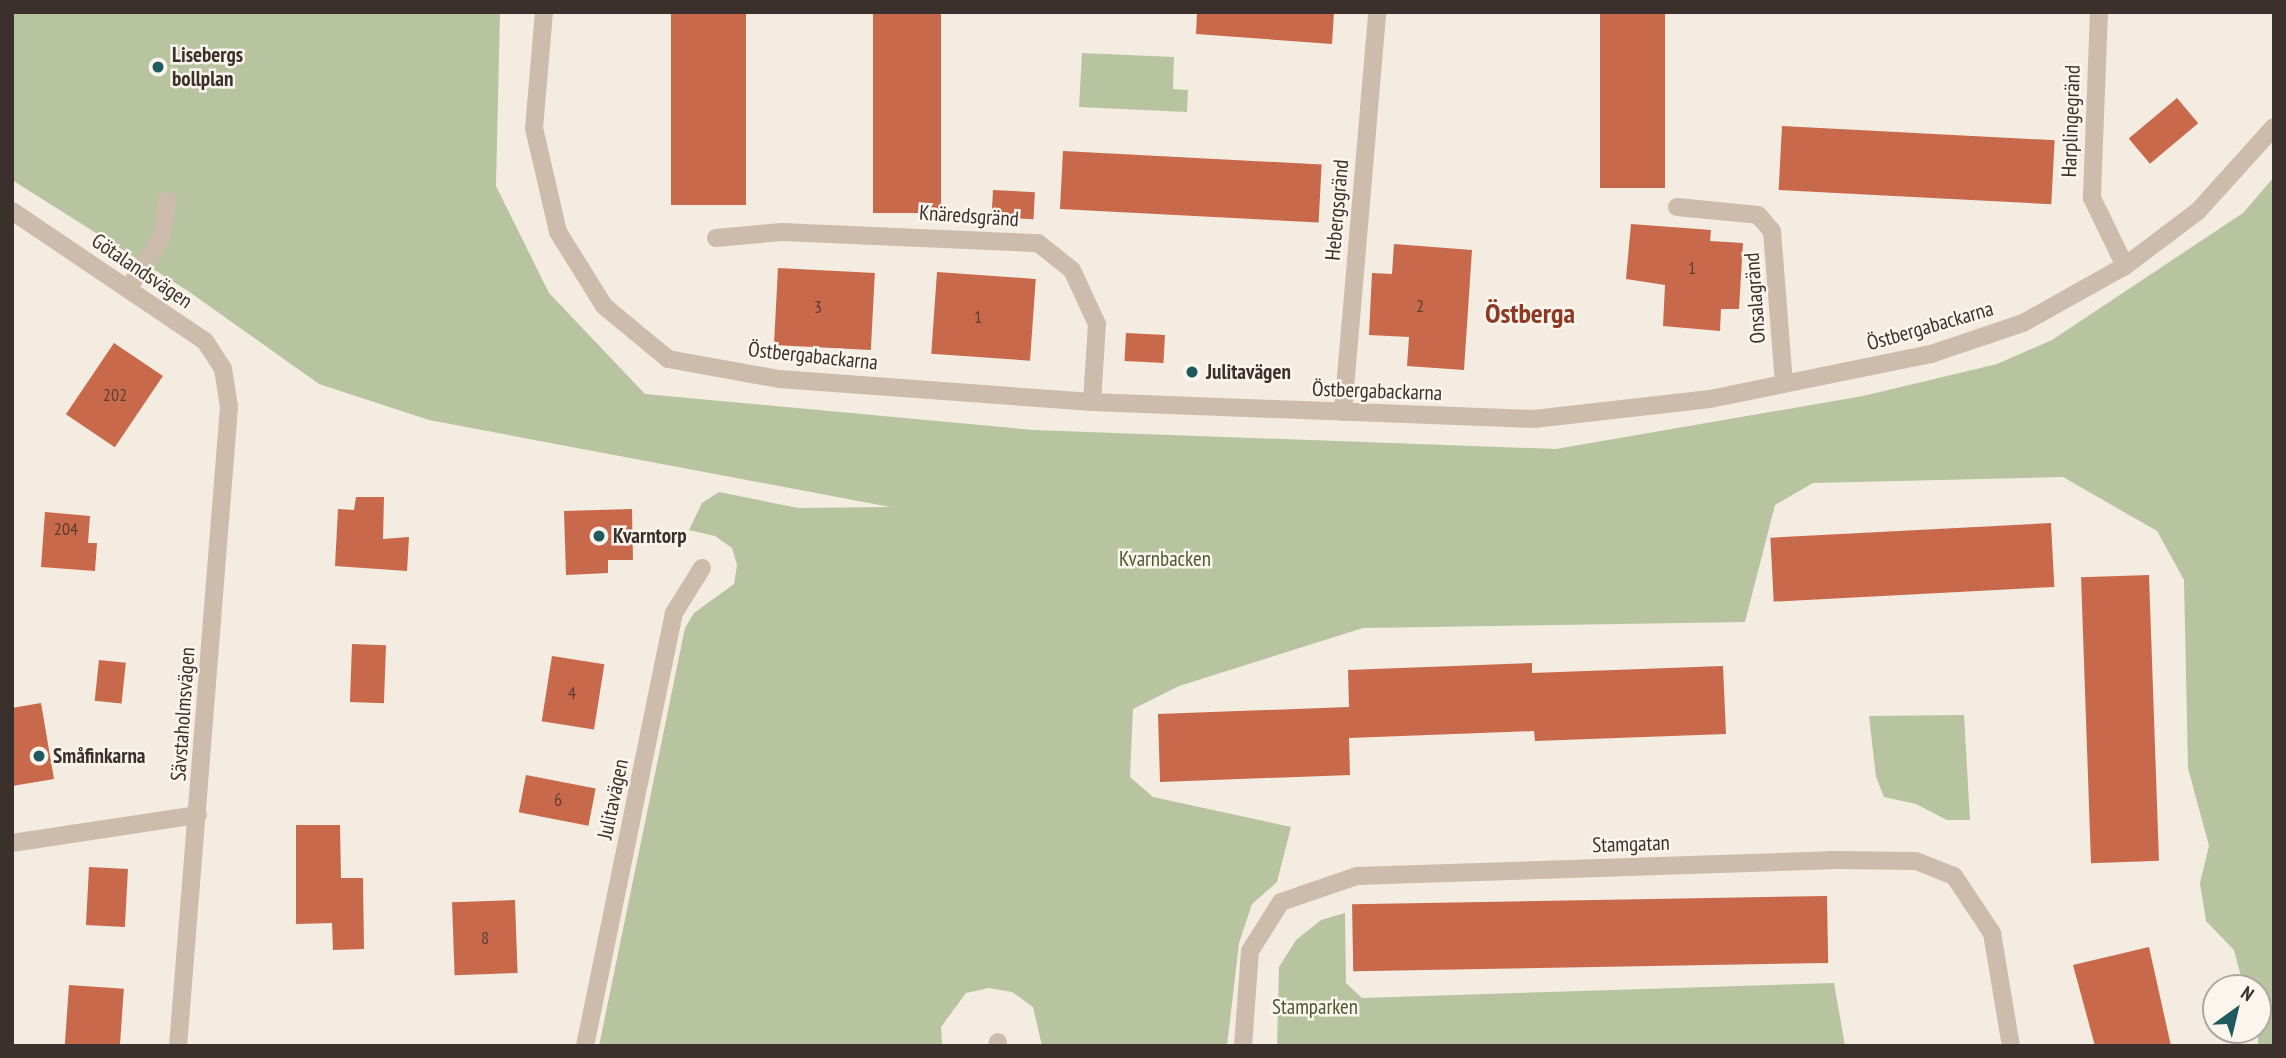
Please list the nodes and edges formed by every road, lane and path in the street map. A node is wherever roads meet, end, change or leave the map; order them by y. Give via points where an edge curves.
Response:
1 (544, 12) edge
2 (1377, 12) edge
3 (2099, 12) edge
4 (2274, 127) edge
5 (167, 200) dead end
6 (1677, 207) dead end
7 (12, 211) edge
8 (716, 239) dead end
9 (2125, 266) junction
10 (128, 289) junction
11 (1784, 382) junction
12 (226, 385) joint
13 (1092, 402) junction
14 (1343, 412) junction
15 (702, 568) dead end
16 (198, 815) junction
17 (12, 843) edge
18 (178, 1046) edge
19 (585, 1046) edge
20 (1243, 1046) edge
21 (2011, 1046) edge

1 - 13 street, Östbergabackarna via 534,128 558,232 604,306 668,359 779,379
2 - 14 street, Hebergsgränd
3 - 9 street, Harplingegränd via 2092,198
4 - 9 street, Östbergabackarna via 2198,211
5 - 10 street via 162,237
6 - 11 street, Onsalagränd via 1758,215 1772,231
7 - 10 street, Götalandsvägen
8 - 13 street, Knäredsgränd via 782,232 1038,243 1072,270 1097,324
9 - 11 street, Östbergabackarna via 2023,323 1876,366
10 - 12 street, Götalandsvägen via 205,341 223,369
11 - 14 street, Östbergabackarna via 1710,399 1534,419
12 - 16 street, Sävstaholmsvägen via 229,407
13 - 14 street, Östbergabackarna
15 - 19 street, Julitavägen via 674,613
16 - 17 street
16 - 18 street, Sävstaholmsvägen
20 - 21 street, Stamgatan via 1250,951 1281,902 1357,876 1831,860 1916,861 1954,876 1992,933

